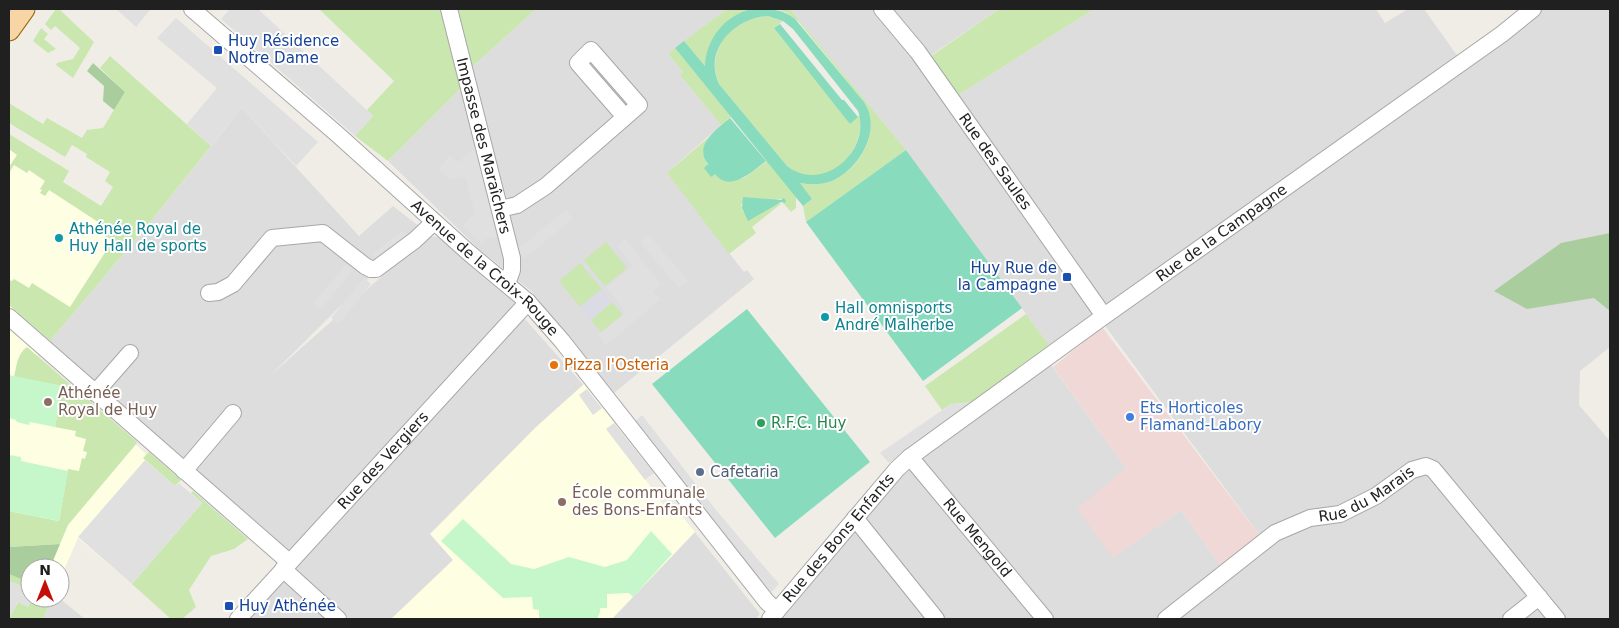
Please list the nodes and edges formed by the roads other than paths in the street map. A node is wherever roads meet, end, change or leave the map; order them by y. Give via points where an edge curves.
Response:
1 (24, 9) edge
2 (192, 9) edge
3 (449, 9) edge
4 (882, 9) edge
5 (1533, 9) edge
6 (9, 30) edge
7 (626, 117) dead end
8 (500, 209) junction
9 (434, 222) junction
10 (507, 284) junction
11 (209, 293) dead end
12 (528, 302) junction
13 (1104, 316) junction
14 (9, 317) edge
15 (130, 353) dead end
16 (95, 393) junction
17 (233, 412) dead end
18 (910, 457) junction
19 (184, 471) junction
20 (855, 518) junction
21 (286, 565) junction
22 (1540, 597) junction
23 (773, 615) edge
24 (238, 619) edge
25 (338, 619) edge
26 (936, 619) edge
27 (1044, 619) edge
28 (1166, 619) edge
29 (1511, 619) edge
30 (1557, 619) edge

1 - 6 main road
2 - 9 street, Avenue de la Croix-Rouge
3 - 8 street, Impasse des Maraîchers
4 - 13 street, Rue des Saules via 921,56
5 - 13 street, Rue de la Campagne via 1494,40
7 - 8 street via 546,186 517,205
8 - 10 street, Impasse des Maraîchers via 512,258
9 - 10 street, Avenue de la Croix-Rouge
9 - 11 street via 415,240 370,270 323,233 276,237 268,242 233,284
10 - 12 street, Avenue de la Croix-Rouge
12 - 21 street, Rue des Vergiers
12 - 23 street, Avenue de la Croix-Rouge via 591,377 767,602
13 - 18 street, Rue de la Campagne
14 - 16 street
15 - 16 street
16 - 19 street
17 - 19 street
18 - 20 street, Rue des Bons Enfants
18 - 27 street, Rue Mengold
19 - 21 street
20 - 23 street, Rue des Bons Enfants
20 - 26 street
21 - 24 street, Rue des Vergiers
21 - 25 street
22 - 28 street, Rue du Marais via 1433,469 1426,466 1412,470 1376,496 1340,514 1310,518 1275,533
22 - 29 street
22 - 30 street, Rue du Marais

